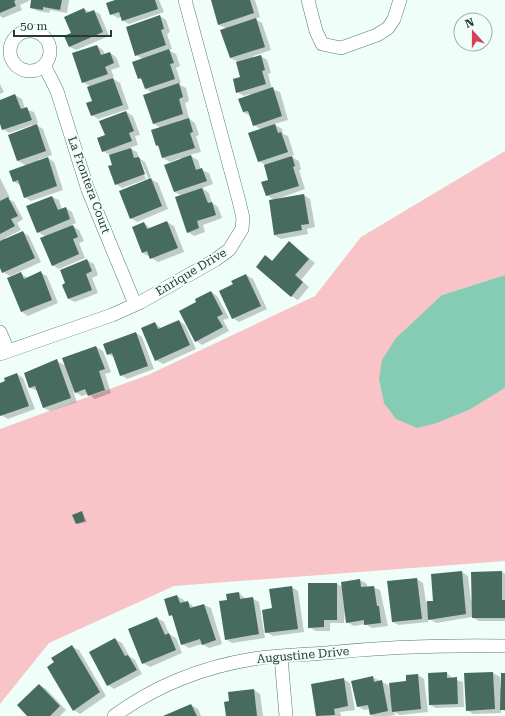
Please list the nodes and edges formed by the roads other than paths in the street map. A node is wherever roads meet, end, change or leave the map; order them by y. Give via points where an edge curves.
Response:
1 (185, 0) edge
2 (308, 0) edge
3 (400, 0) edge
4 (44, 65) dead end
5 (136, 304) junction
6 (0, 332) edge
7 (4, 353) edge
8 (505, 646) edge
9 (281, 657) junction
10 (116, 715) edge
11 (286, 716) edge

1 - 5 street, Enrique Drive via 239,201 243,218 242,230 230,250
2 - 3 street via 322,44 341,48 388,28
4 - 5 street, La Frontera Court via 57,91 88,190
5 - 7 street, Enrique Drive
6 - 7 street
8 - 9 street, Augustine Drive via 460,645
9 - 10 street, Augustine Drive via 254,659 187,676 157,690
9 - 11 street

